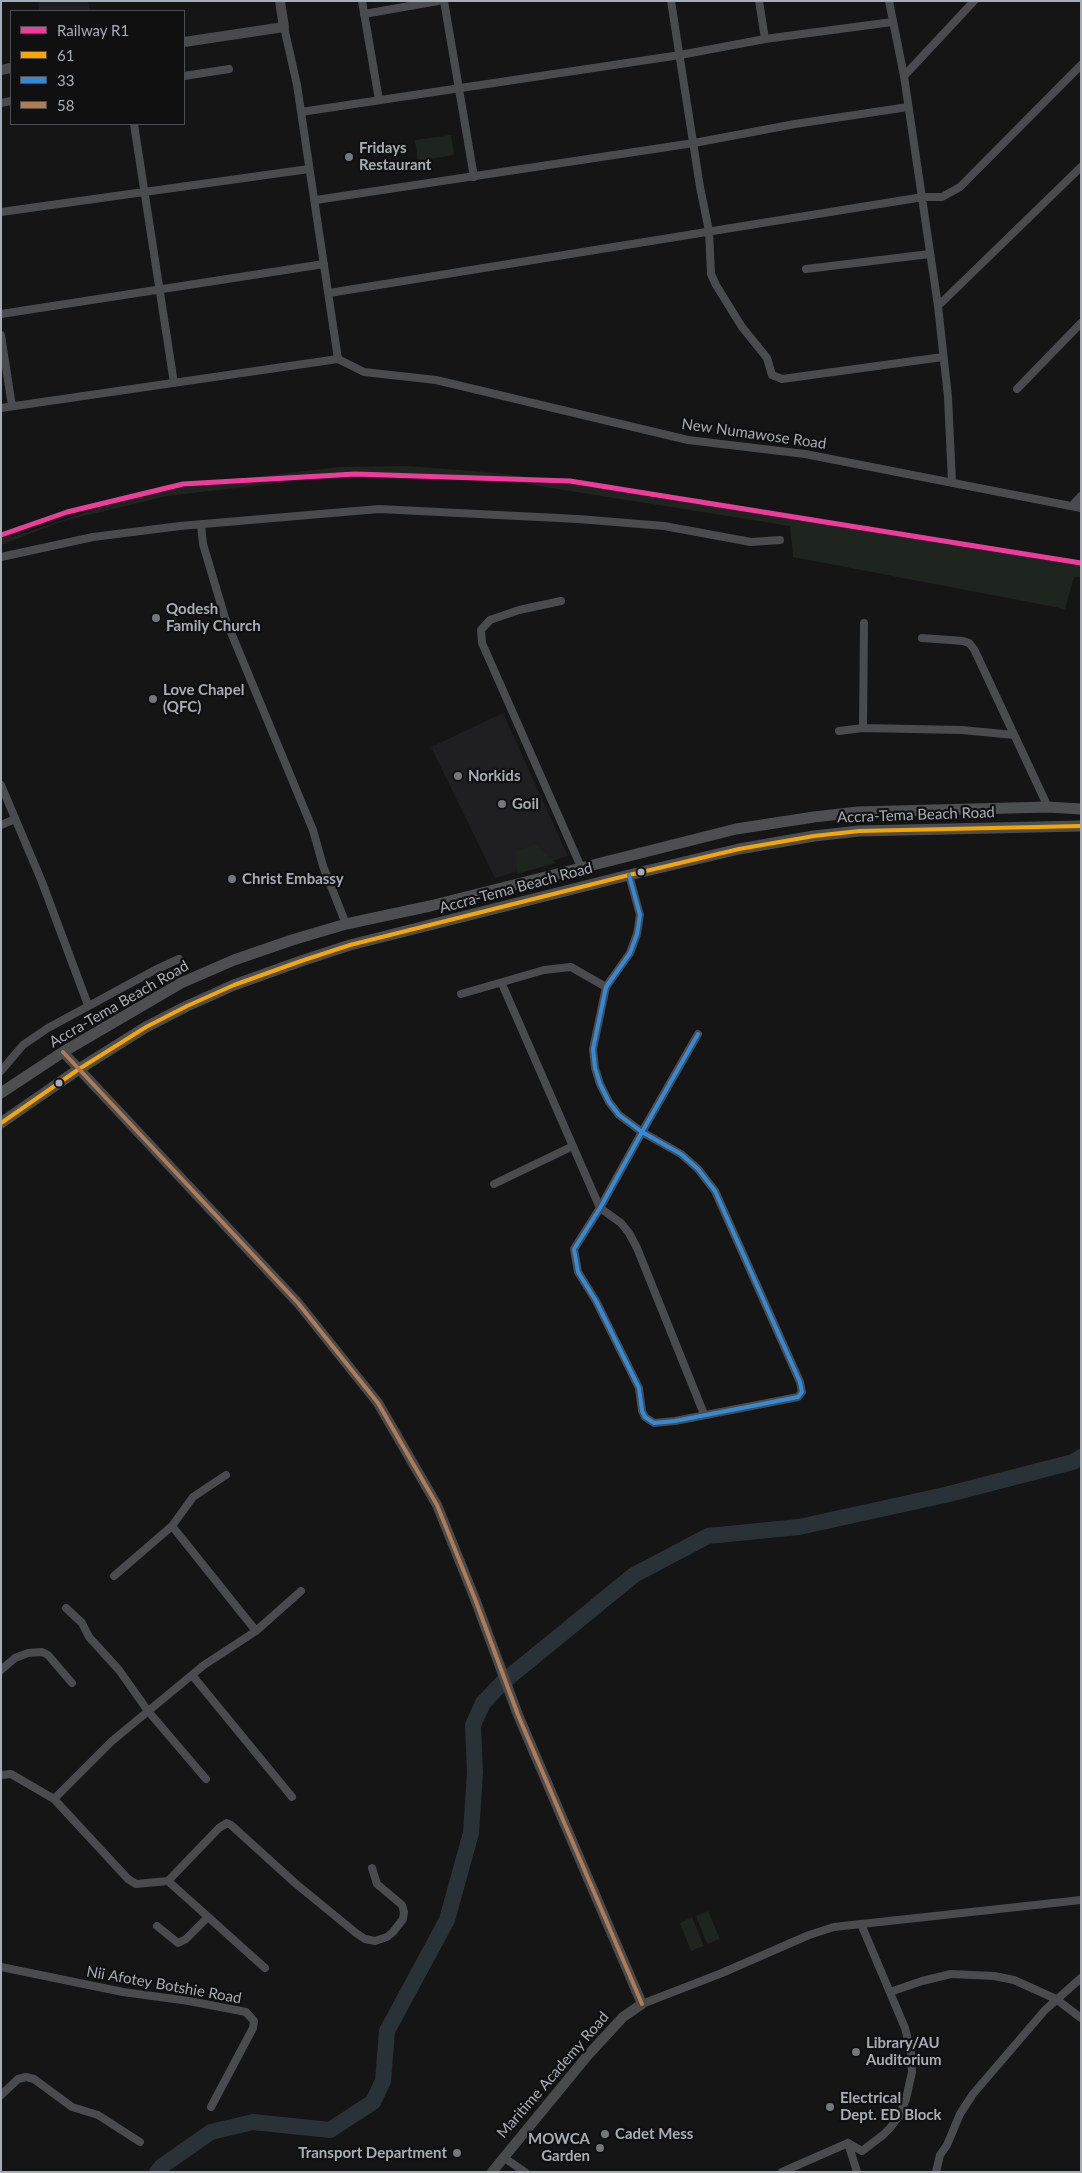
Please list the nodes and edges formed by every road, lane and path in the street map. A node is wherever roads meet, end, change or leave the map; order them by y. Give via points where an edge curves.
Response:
1 (280, 1) edge
2 (362, 1) edge
3 (438, 1) edge
4 (444, 1) edge
5 (671, 1) edge
6 (759, 1) edge
7 (889, 1) edge
8 (974, 1) edge
9 (364, 14) junction
10 (892, 22) junction
11 (284, 27) junction
12 (765, 39) junction
13 (185, 42) edge
14 (680, 55) junction
15 (1081, 65) edge
16 (229, 69) dead end
17 (185, 76) edge
18 (904, 76) junction
19 (459, 88) junction
20 (379, 100) junction
21 (908, 107) junction
22 (301, 112) junction
23 (134, 125) edge
24 (694, 143) junction
25 (1081, 166) edge
26 (309, 169) junction
27 (474, 177) junction
28 (144, 192) junction
29 (923, 197) junction
30 (316, 200) junction
31 (1, 212) edge
32 (709, 231) junction
33 (930, 254) junction
34 (324, 264) junction
35 (806, 269) dead end
36 (158, 290) junction
37 (329, 293) junction
38 (938, 306) junction
39 (1, 314) edge
40 (1081, 323) edge
41 (1, 335) edge
42 (943, 357) junction
43 (3, 359) edge
44 (338, 359) junction
45 (174, 383) junction
46 (1017, 389) dead end
47 (12, 406) junction
48 (1, 408) edge
49 (952, 482) junction
50 (1081, 496) edge
51 (1072, 506) junction
52 (1081, 508) edge
53 (201, 525) junction
54 (780, 540) dead end
55 (1, 557) edge
56 (561, 601) dead end
57 (864, 622) dead end
58 (922, 638) dead end
59 (862, 728) junction
60 (839, 730) dead end
61 (1014, 735) junction
62 (1, 784) edge
63 (1048, 807) junction
64 (1081, 809) edge
65 (15, 818) junction
66 (1, 825) edge
67 (1081, 826) edge
68 (581, 867) junction
69 (629, 875) junction
70 (346, 924) junction
71 (350, 945) junction
72 (180, 960) dead end
73 (502, 984) junction
74 (606, 987) junction
75 (461, 994) dead end
76 (88, 1006) junction
77 (698, 1034) dead end
78 (63, 1052) junction
79 (79, 1069) junction
80 (1, 1071) edge
81 (1, 1093) edge
82 (1, 1123) edge
83 (642, 1132) junction
84 (573, 1146) junction
85 (494, 1184) dead end
86 (600, 1208) junction
87 (704, 1414) junction
88 (226, 1475) dead end
89 (172, 1526) junction
90 (114, 1576) dead end
91 (301, 1590) dead end
92 (66, 1608) dead end
93 (256, 1631) junction
94 (1, 1670) edge
95 (192, 1675) junction
96 (72, 1683) dead end
97 (148, 1711) junction
98 (1, 1774) edge
99 (206, 1779) dead end
100 (292, 1797) dead end
101 (54, 1799) junction
102 (372, 1868) dead end
103 (168, 1881) junction
104 (1081, 1900) edge
105 (207, 1918) junction
106 (861, 1924) junction
107 (157, 1926) dead end
108 (1, 1967) edge
109 (265, 1968) dead end
110 (1081, 1978) edge
111 (890, 1992) junction
112 (1056, 1999) junction
113 (642, 2004) junction
114 (1081, 2018) edge
115 (1, 2096) edge
116 (212, 2107) dead end
117 (140, 2142) dead end
118 (848, 2143) junction
119 (503, 2157) junction
120 (492, 2172) edge
121 (525, 2172) edge
122 (782, 2172) edge
123 (857, 2172) edge
124 (936, 2172) edge

1 - 11 street
2 - 9 street
3 - 9 street
4 - 19 street
5 - 14 street
6 - 12 street
7 - 10 street
8 - 18 street
9 - 20 street
10 - 12 street
10 - 18 street
11 - 13 street
11 - 22 street
12 - 14 street
14 - 19 street
14 - 24 street
15 - 29 street via 960,187 942,196
16 - 17 street
18 - 21 street
19 - 20 street
19 - 27 street
20 - 22 street
21 - 24 street
21 - 29 street
22 - 26 street
23 - 28 street
24 - 27 street
24 - 32 street
25 - 38 street
26 - 28 street
26 - 30 street
27 - 30 street
28 - 31 street
28 - 36 street
29 - 32 street
29 - 33 street
30 - 34 street
32 - 37 street
32 - 42 street via 711,274 742,327 767,358 775,378
33 - 35 street
33 - 38 street
34 - 36 street
34 - 37 street
36 - 39 street
36 - 45 street
37 - 44 street
38 - 42 street
40 - 46 street
41 - 43 street
42 - 49 street
43 - 47 street
44 - 45 street
44 - 49 street, New Numawose Road via 364,372 436,380 688,440 805,454
45 - 47 street
47 - 48 street
49 - 51 street, New Numawose Road
50 - 51 street
51 - 52 street, New Numawose Road
53 - 54 street via 379,510 578,519 664,526 751,542
53 - 55 street via 93,537
53 - 70 street via 203,544 225,618 313,830
56 - 68 street via 490,620 481,630 482,643
57 - 59 street
58 - 61 street via 969,644 974,649
59 - 60 street
59 - 61 street via 962,730
61 - 63 street
62 - 65 street
63 - 64 main road, Accra-Tema Beach Road
63 - 68 main road, Accra-Tema Beach Road via 814,816 736,829
65 - 66 street
65 - 76 street
67 - 69 main road, Accra-Tema Beach Road via 858,831 739,849
68 - 70 main road, Accra-Tema Beach Road
69 - 71 main road, Accra-Tema Beach Road
69 - 74 street via 640,915 637,934 630,953
70 - 71 main road
70 - 78 main road, Accra-Tema Beach Road via 234,960 181,983
71 - 79 main road, Accra-Tema Beach Road via 234,985 188,1006 146,1027
72 - 76 street
73 - 74 street via 544,970 571,967
73 - 75 street
73 - 84 street
74 - 83 street via 593,1049 595,1068 609,1102 619,1115
76 - 80 street via 23,1045
77 - 83 street
78 - 79 street
78 - 81 main road, Accra-Tema Beach Road
79 - 82 main road, Accra-Tema Beach Road
79 - 113 street via 298,1303 378,1403 438,1505 512,1701
83 - 86 street
83 - 87 street via 681,1154 715,1191 802,1388 798,1397
84 - 85 street
84 - 86 street
86 - 87 street via 629,1232
86 - 87 street via 574,1249 578,1272 639,1388 645,1417 654,1423
88 - 89 street via 193,1497
89 - 90 street
89 - 93 street
91 - 93 street
92 - 97 street via 82,1623 89,1637 119,1670
93 - 95 street
94 - 96 street via 15,1658 42,1652
95 - 97 street
95 - 100 street
97 - 99 street
97 - 101 street via 112,1741
98 - 101 street via 11,1774
101 - 103 street via 128,1879 144,1885
102 - 103 street via 377,1884 402,1905 404,1912 393,1932 375,1941 356,1933 231,1825 219,1828
103 - 105 street
104 - 106 street
105 - 107 street via 178,1943
105 - 109 street
106 - 111 street
106 - 113 street via 822,1930
108 - 116 street, Nii Afotey Botshie Road via 104,1989 246,2012 252,2017 253,2028
110 - 112 street
111 - 112 street via 951,1974 1014,1980
111 - 118 street via 911,2052 912,2072 906,2098 899,2116 874,2142 862,2151
112 - 114 street
112 - 124 street via 967,2103 940,2155
113 - 119 street, Maritime Academy Road via 623,2017 588,2055
115 - 117 street via 18,2079 26,2076 72,2107 98,2115
118 - 122 street
118 - 123 street
119 - 120 street, Maritime Academy Road
119 - 121 street

